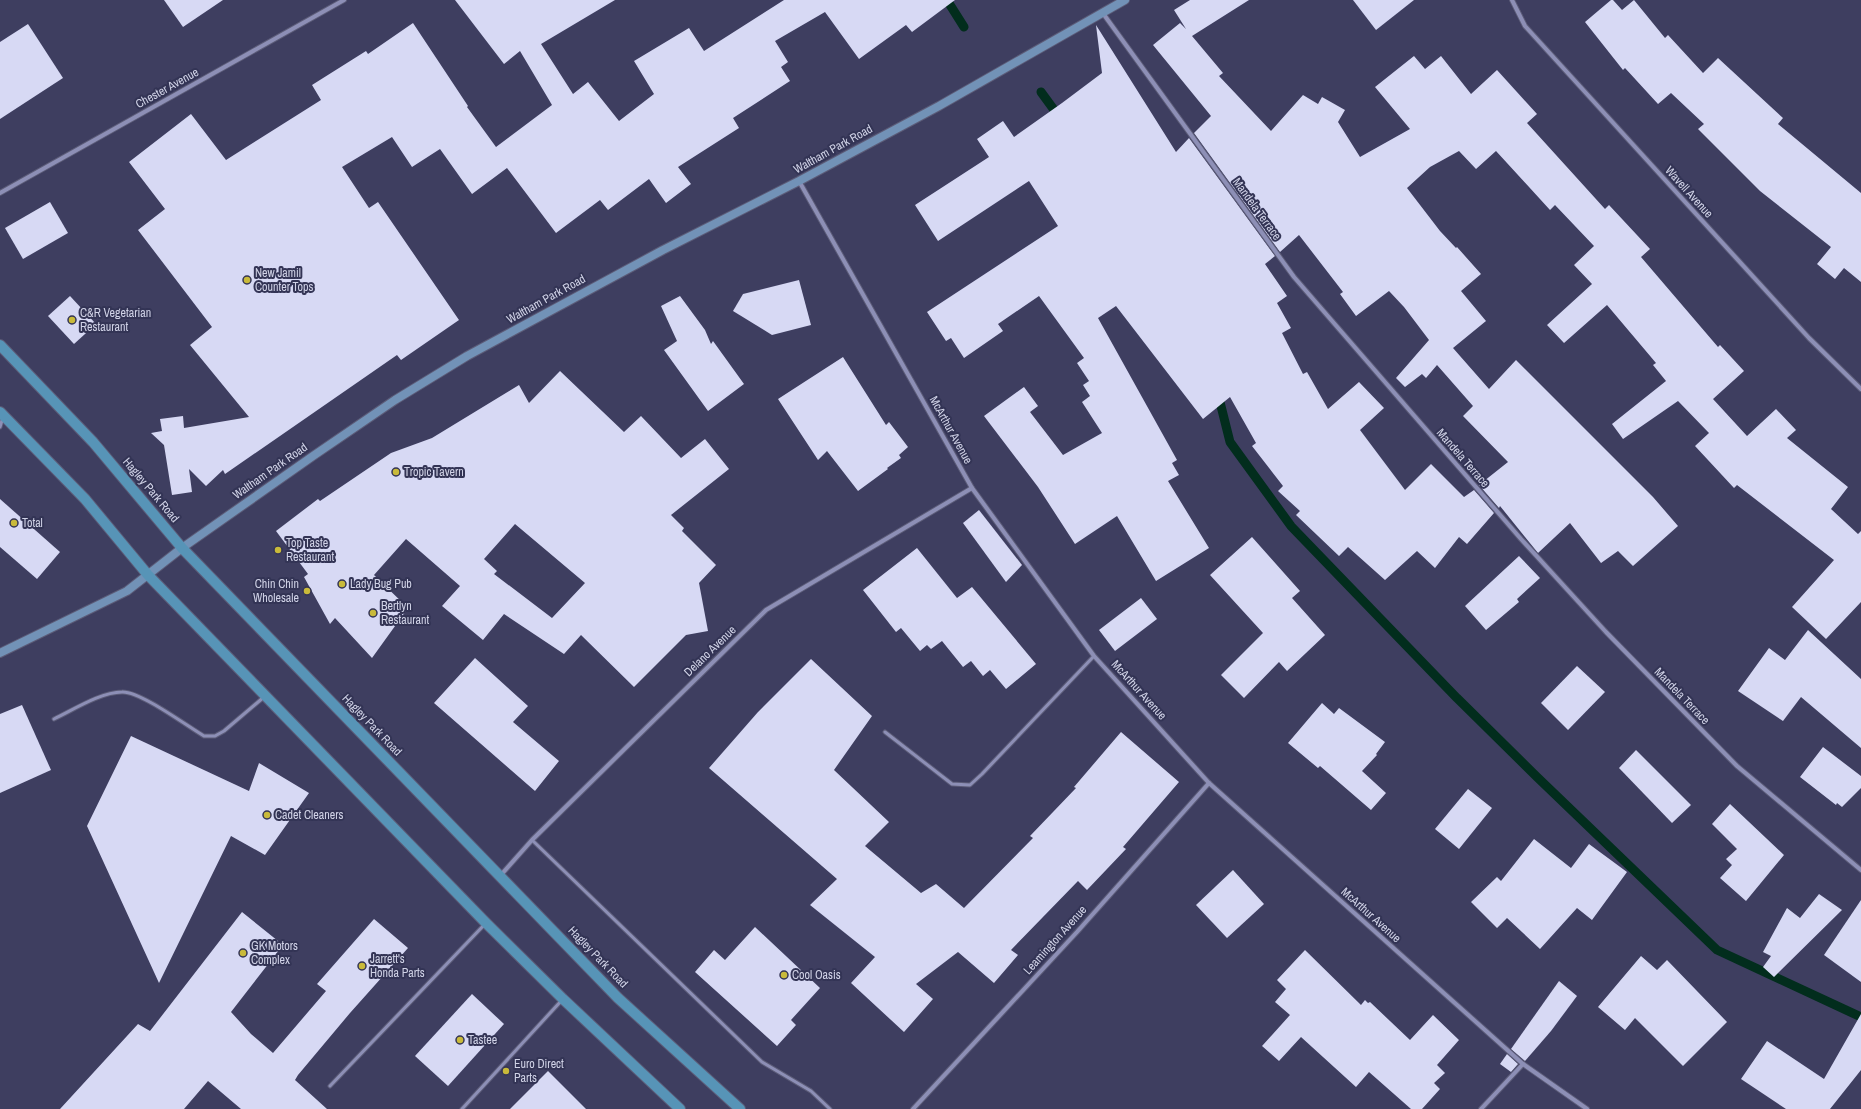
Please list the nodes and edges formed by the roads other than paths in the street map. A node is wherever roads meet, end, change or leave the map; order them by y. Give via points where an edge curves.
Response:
1 (344, 0) edge
2 (1125, 0) edge
3 (1512, 0) edge
4 (1102, 12) junction
5 (799, 181) junction
6 (0, 192) edge
7 (0, 345) edge
8 (1861, 389) edge
9 (2, 414) edge
10 (0, 427) edge
11 (972, 488) junction
12 (182, 548) junction
13 (148, 575) junction
14 (0, 653) edge
15 (1094, 656) junction
16 (265, 696) junction
17 (54, 719) dead end
18 (885, 732) dead end
19 (1209, 783) junction
20 (532, 840) junction
21 (1861, 870) edge
22 (500, 876) junction
23 (486, 923) junction
24 (564, 999) junction
25 (1523, 1064) junction
26 (330, 1086) dead end
27 (462, 1109) edge
28 (680, 1109) edge
29 (740, 1109) edge
30 (830, 1109) edge
31 (913, 1109) edge
32 (1481, 1109) edge
33 (1587, 1109) edge

1 - 6 street, Chester Avenue
2 - 4 main road, Waltham Park Road
3 - 8 street, Wavell Avenue via 1525,26 1804,332
4 - 5 main road, Waltham Park Road via 939,106
4 - 21 street, Mandela Terrace via 1294,277 1521,539 1606,632 1737,766
5 - 11 street, McArthur Avenue
5 - 12 main road, Waltham Park Road via 663,250 467,356 357,426
7 - 12 main road, Hagley Park Road via 93,442
9 - 10 lane
9 - 13 main road via 85,498
11 - 15 street, McArthur Avenue
11 - 20 street, Delano Avenue via 766,610
12 - 13 main road, Waltham Park Road
12 - 22 main road, Hagley Park Road
13 - 14 main road, Waltham Park Road via 127,591
13 - 16 main road
15 - 18 lane via 970,785 952,784
15 - 19 street, McArthur Avenue
16 - 17 lane via 215,736 204,736 143,698 123,691 104,695
16 - 23 main road
19 - 25 street, McArthur Avenue
19 - 31 street, Leamington Avenue via 1077,932
20 - 22 street, Delano Avenue
20 - 30 lane via 762,1062 811,1091
22 - 29 main road, Hagley Park Road via 618,998
23 - 24 main road
23 - 26 lane
24 - 27 lane
24 - 28 main road
25 - 32 street
25 - 33 street, McArthur Avenue

